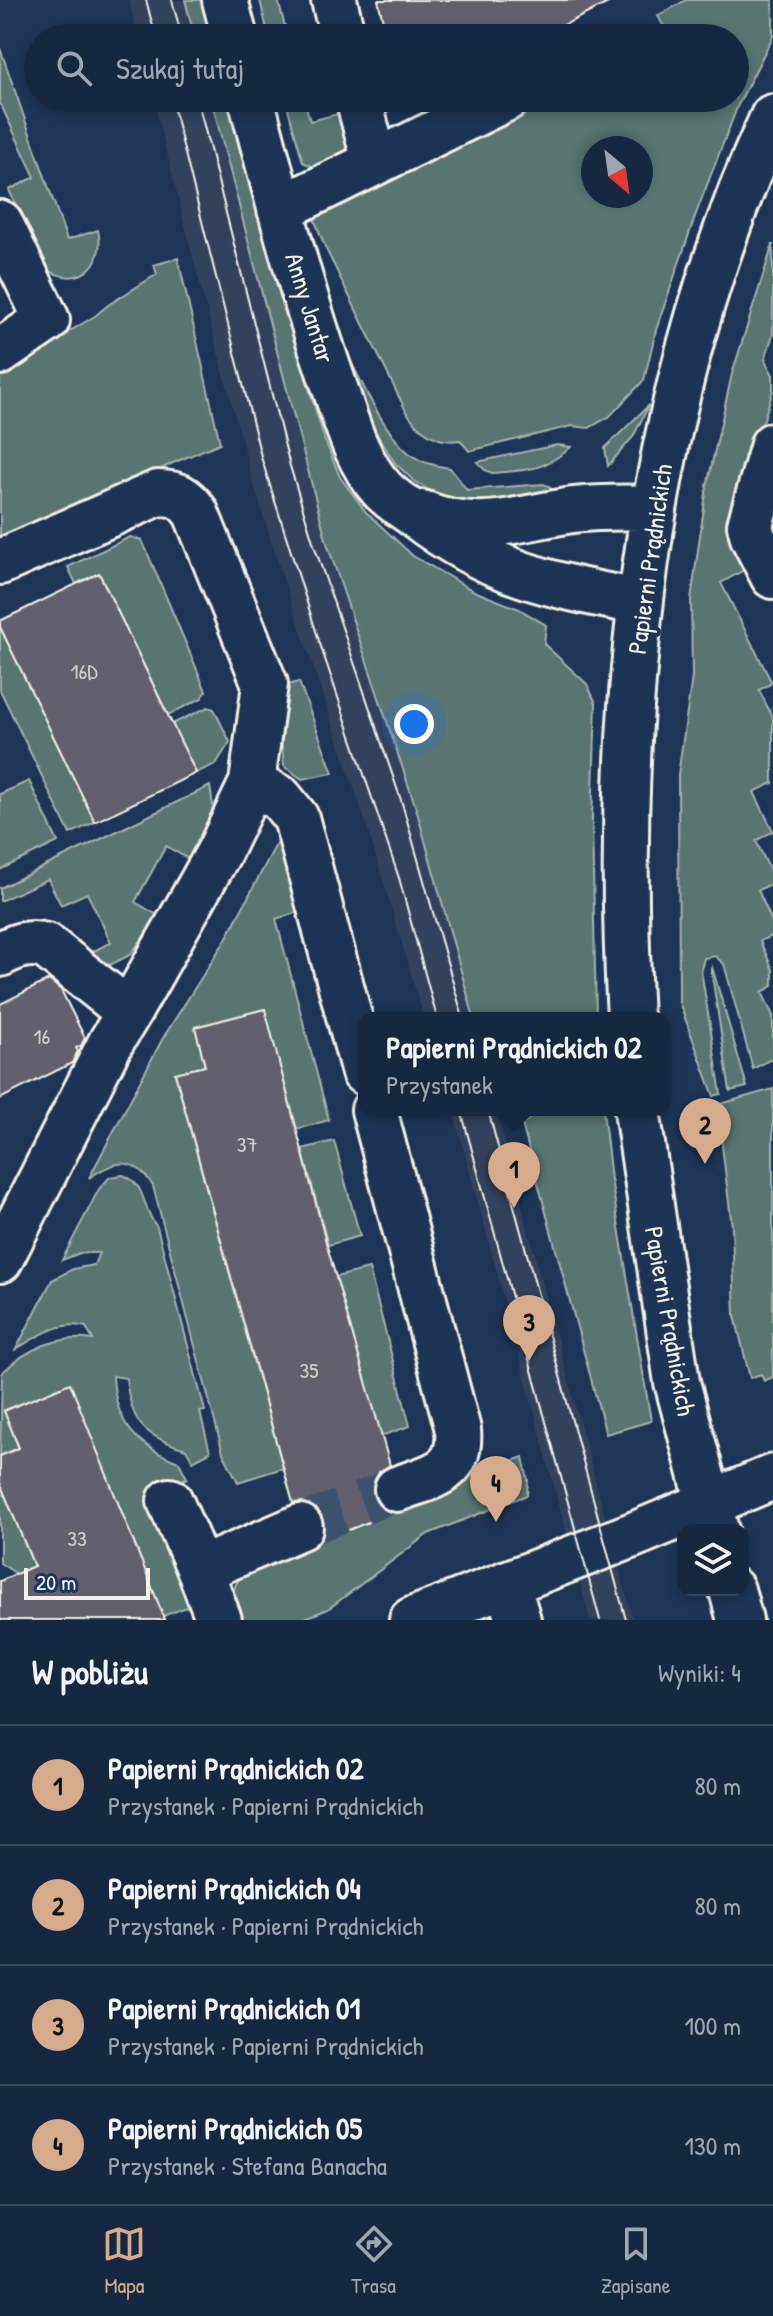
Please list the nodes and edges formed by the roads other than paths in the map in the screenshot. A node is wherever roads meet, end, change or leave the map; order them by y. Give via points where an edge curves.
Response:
1 (225, 0) edge
2 (334, 0) edge
3 (231, 24) edge
4 (340, 24) edge
5 (255, 112) edge
6 (362, 112) edge
7 (478, 112) edge
8 (773, 117) edge
9 (375, 162) junction
10 (757, 201) edge
11 (280, 209) junction
12 (0, 223) edge
13 (0, 352) edge
14 (773, 445) edge
15 (398, 502) junction
16 (653, 508) junction
17 (0, 562) edge
18 (773, 576) edge
19 (639, 602) junction
20 (252, 783) junction
21 (0, 954) edge
22 (129, 1012) junction
23 (630, 1012) edge
24 (358, 1050) edge
25 (376, 1116) edge
26 (638, 1116) edge
27 (0, 1260) edge
28 (773, 1477) edge
29 (397, 1489) tunnel mouth
30 (170, 1501) dead end
31 (712, 1517) edge
32 (300, 1527) tunnel mouth
33 (200, 1570) junction
34 (734, 1596) edge
35 (513, 1602) edge
36 (219, 1620) edge
37 (412, 1620) edge
38 (740, 1620) edge

1 - 3 street
2 - 4 street
5 - 11 street, Anny Jantar
6 - 9 street
7 - 9 street
8 - 10 street, Papierni Prądnickich
9 - 11 street
10 - 16 street, Papierni Prądnickich via 713,272 677,394
11 - 15 street, Anny Jantar via 351,434 371,475
12 - 13 street via 47,320
14 - 18 street via 750,525
15 - 16 street, Anny Jantar via 441,520 478,524 516,523 598,508
15 - 19 street, Anny Jantar via 450,542 530,579
16 - 19 street, Papierni Prądnickich
17 - 20 street via 158,493 186,499 265,684
19 - 23 street, Papierni Prądnickich via 627,786
20 - 22 street
20 - 24 street via 280,798 296,818
21 - 22 street via 22,944 46,946
22 - 27 street
25 - 29 street via 460,1445 449,1467
26 - 31 street, Papierni Prądnickich via 677,1382
28 - 31 street
30 - 33 street
31 - 35 street
32 - 33 street
33 - 36 street
34 - 38 street
35 - 37 street

